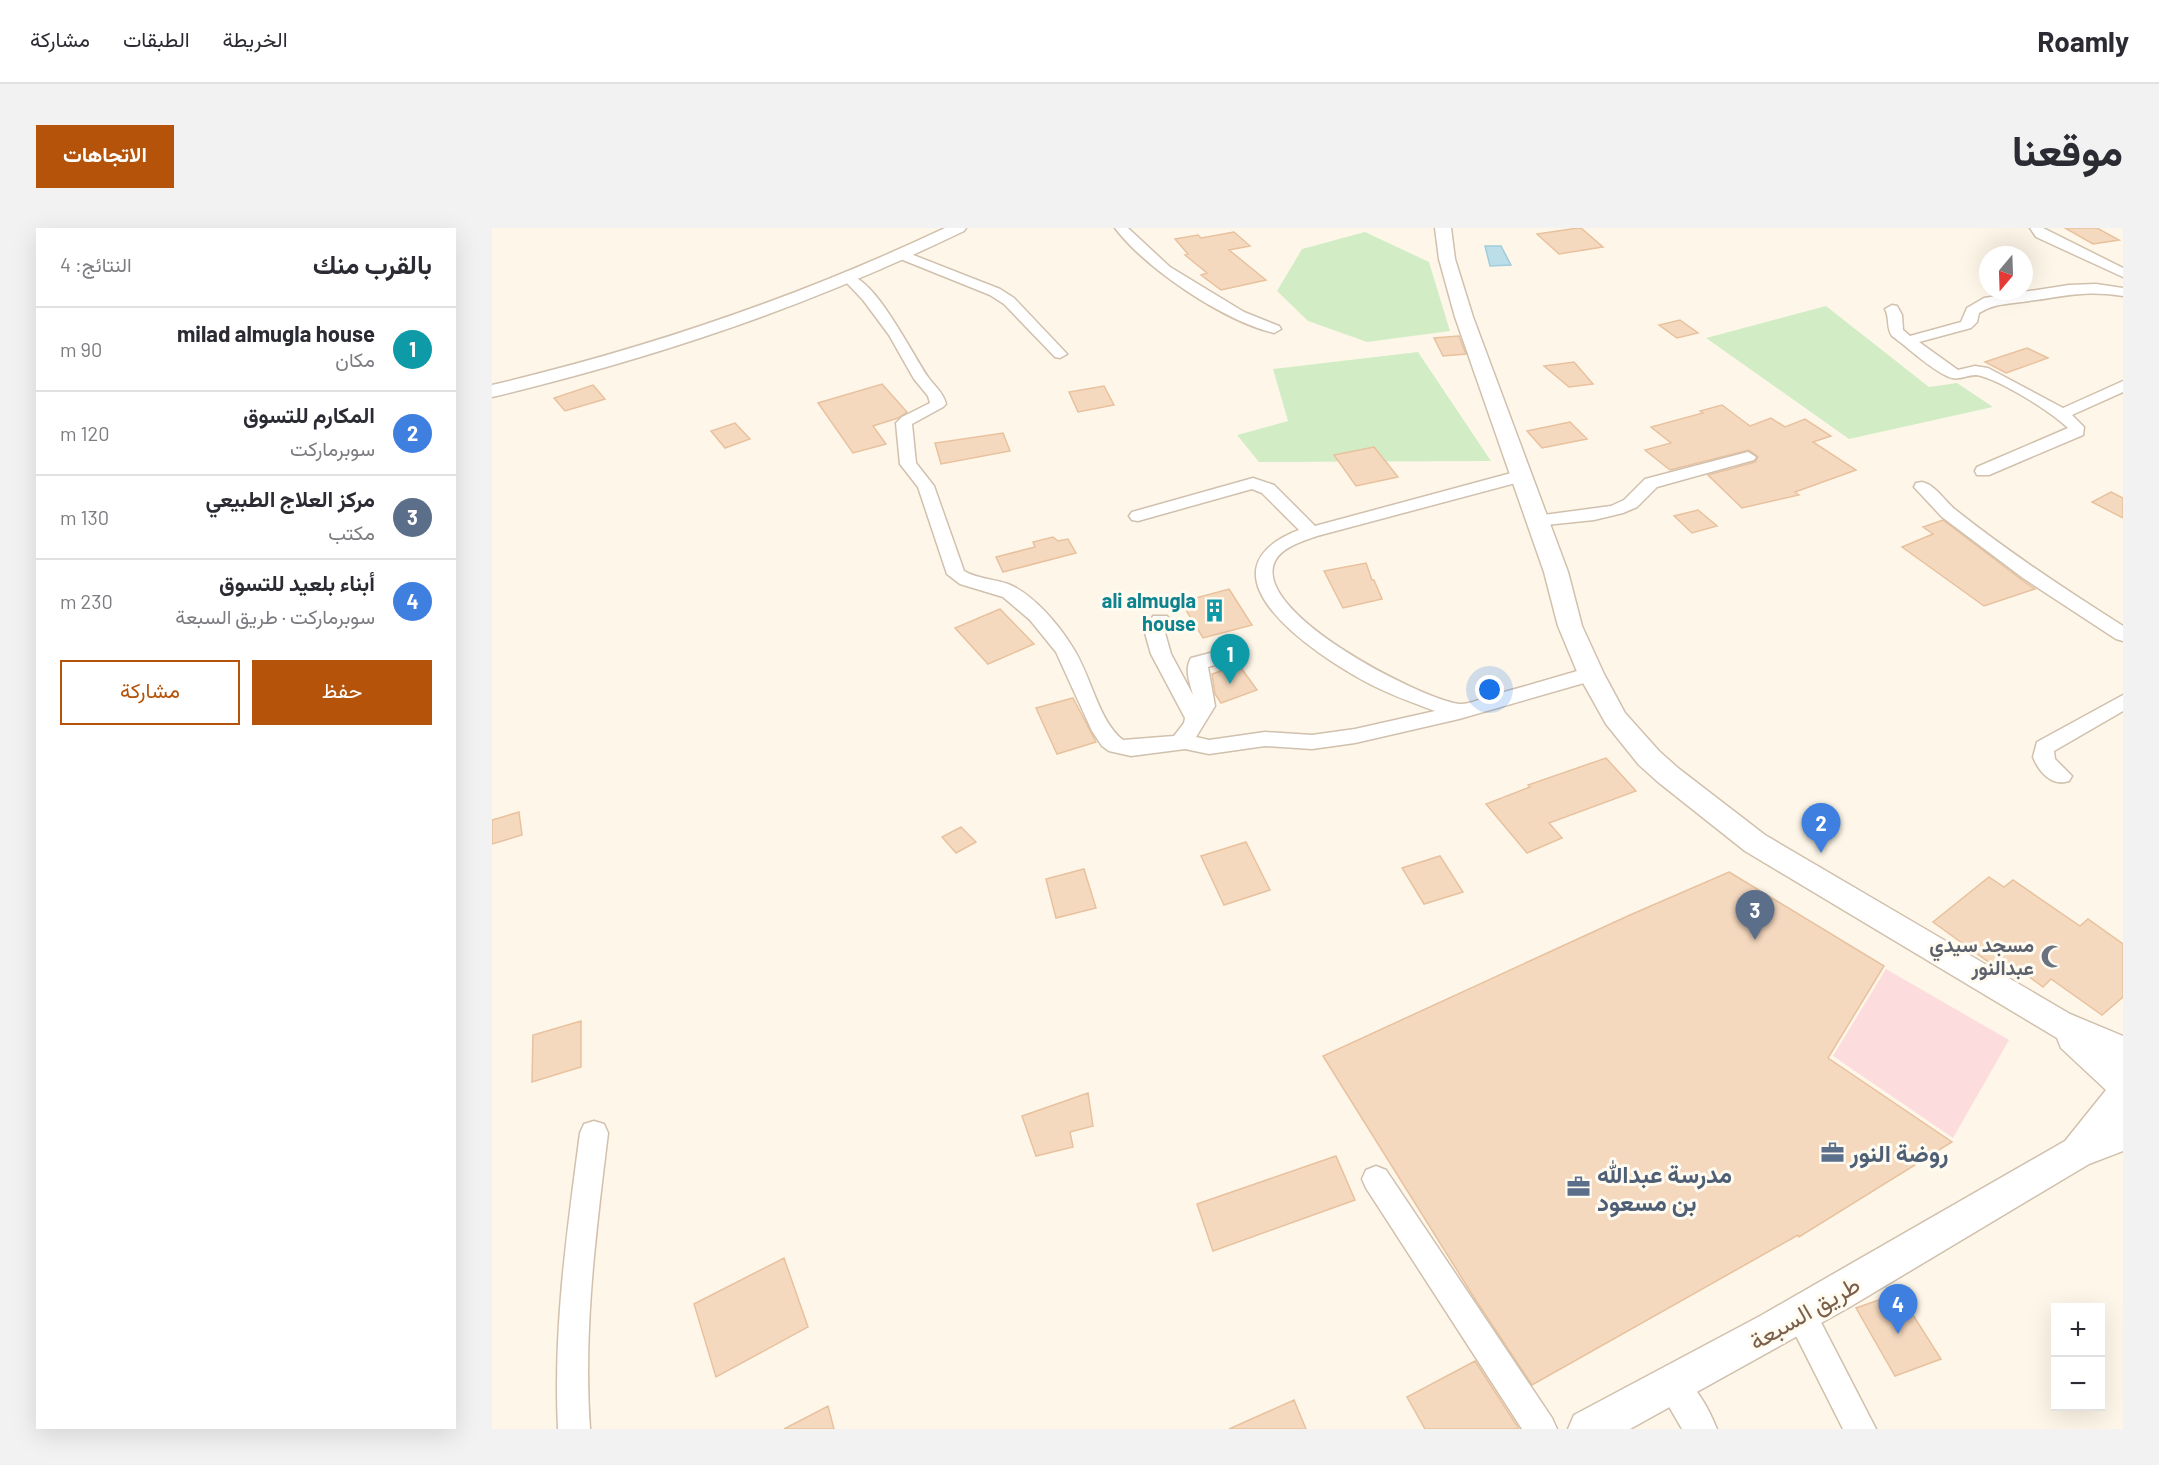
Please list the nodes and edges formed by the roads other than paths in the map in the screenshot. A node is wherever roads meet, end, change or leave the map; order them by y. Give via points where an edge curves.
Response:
1 (958, 228) edge
2 (1121, 228) edge
3 (1443, 228) edge
4 (2036, 228) edge
5 (903, 255) junction
6 (2123, 273) edge
7 (851, 280) junction
8 (2123, 292) edge
9 (1892, 309) dead end
10 (1274, 329) dead end
11 (1908, 341) junction
12 (1060, 354) dead end
13 (2123, 386) edge
14 (492, 391) edge
15 (2062, 414) junction
16 (1748, 457) dead end
17 (1983, 471) dead end
18 (1521, 476) junction
19 (1922, 487) dead end
20 (1138, 516) dead end
21 (1536, 521) junction
22 (1311, 532) junction
23 (1160, 620) dead end
24 (2123, 635) edge
25 (1218, 657) dead end
26 (1591, 674) junction
27 (2123, 702) edge
28 (1459, 712) junction
29 (1195, 717) junction
30 (1185, 742) junction
31 (2061, 776) dead end
32 (2058, 1024) junction
33 (2123, 1051) edge
34 (2123, 1064) edge
35 (2123, 1084) edge
36 (2123, 1095) edge
37 (594, 1133) dead end
38 (2123, 1136) edge
39 (2077, 1152) junction
40 (1376, 1179) dead end
41 (1800, 1314) junction
42 (1673, 1386) junction
43 (574, 1429) edge
44 (1541, 1429) edge
45 (1588, 1429) edge
46 (1701, 1429) edge
47 (1860, 1429) edge

1 - 5 street
2 - 10 street via 1165,270 1239,315
3 - 18 street via 1447,259 1464,317
4 - 6 street via 2041,234
5 - 7 street
5 - 12 street via 995,292 1009,301
7 - 14 street via 689,338 597,366
7 - 30 street via 896,334 936,395 938,404 933,409 904,423 908,464 926,486 956,574 1005,589 1044,625 1065,650 1110,742 1117,747 1133,747
8 - 11 street via 2082,288 1989,301 1972,310 1966,325
9 - 11 street via 1895,330
11 - 15 street via 1954,374 1977,369 1988,372
13 - 15 street
15 - 17 street via 2077,432
16 - 21 street via 1651,483 1640,490 1633,502 1618,509
18 - 21 street
18 - 22 street
19 - 24 street via 1948,513 2020,567
20 - 22 street via 1253,483 1268,489
21 - 26 street via 1556,572 1570,626
22 - 28 street via 1277,549 1264,566 1265,582 1276,603 1314,640 1389,686
23 - 29 street via 1155,633 1161,654
25 - 29 street via 1198,663 1196,675 1204,693 1204,706
26 - 28 street
26 - 32 street via 1615,718 1649,758 1755,843
27 - 31 street via 2044,747 2046,765
28 - 30 street via 1312,742 1264,739 1209,747
29 - 30 street via 1194,725 1183,738
32 - 33 street
32 - 35 street
34 - 35 street
36 - 39 street
37 - 43 street via 576,1296
38 - 39 street
39 - 41 street, طريق السبعة
40 - 44 street
41 - 42 street, طريق السبعة
41 - 47 street
42 - 45 street, طريق السبعة
42 - 46 street

